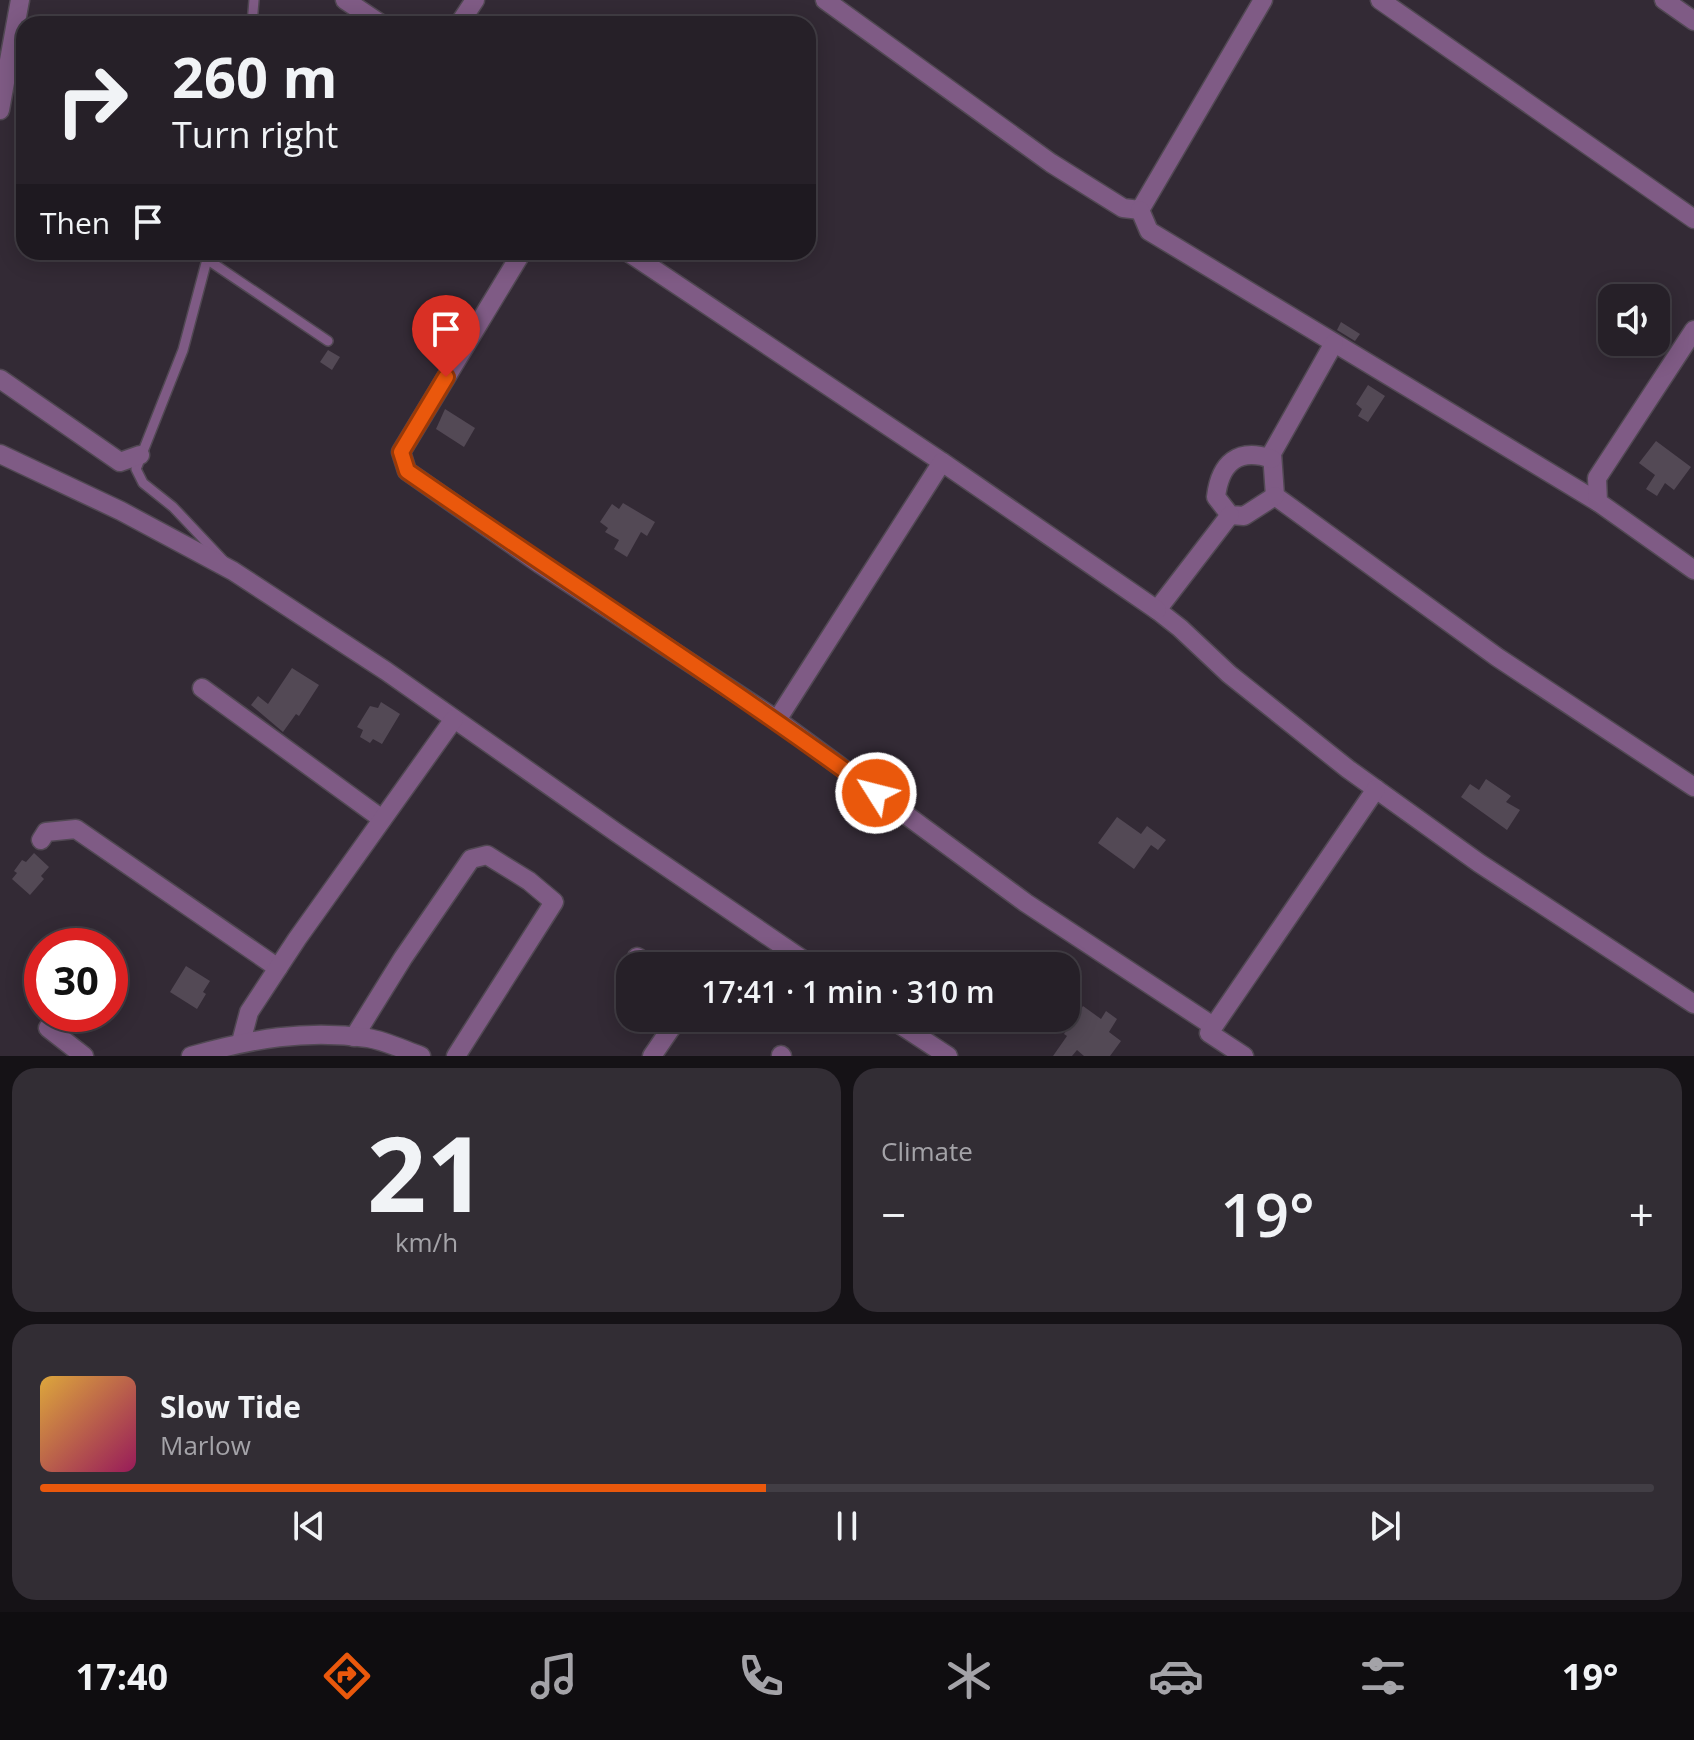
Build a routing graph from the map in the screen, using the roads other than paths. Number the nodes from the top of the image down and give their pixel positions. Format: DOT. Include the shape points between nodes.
graph roads {
  1 [pos="345,0"];
  2 [pos="825,0"];
  3 [pos="1263,0"];
  4 [pos="1380,0"];
  5 [pos="1664,0"];
  6 [pos="369,16"];
  7 [pos="1694,21"];
  8 [pos="16,22"];
  9 [pos="0,110"];
  10 [pos="1140,210"];
  11 [pos="1694,219"];
  12 [pos="208,260"];
  13 [pos="215,260"];
  14 [pos="517,260"];
  15 [pos="640,260"];
  16 [pos="1694,330"];
  17 [pos="328,341"];
  18 [pos="1334,343"];
  19 [pos="0,379"];
  20 [pos="0,454"];
  21 [pos="140,455"];
  22 [pos="1272,459"];
  23 [pos="942,462"];
  24 [pos="1275,496"];
  25 [pos="1598,502"];
  26 [pos="1230,515"];
  27 [pos="1694,570"];
  28 [pos="233,571"];
  29 [pos="1157,610"];
  30 [pos="202,688"];
  31 [pos="454,719"];
  32 [pos="777,720"];
  33 [pos="1694,787"];
  34 [pos="1376,789"];
  35 [pos="382,819"];
  36 [pos="41,840"];
  37 [pos="792,952"];
  38 [pos="278,968"];
  39 [pos="1694,1004"];
  40 [pos="1213,1026"];
  41 [pos="53,1032"];
  42 [pos="668,1032"];
  43 [pos="911,1032"];
  44 [pos="354,1037"];
  45 [pos="241,1042"];
  46 [pos="84,1056"];
  47 [pos="191,1056"];
  48 [pos="421,1056"];
  49 [pos="456,1056"];
  50 [pos="652,1056"];
  51 [pos="948,1056"];
  52 [pos="1244,1056"];
  1 -- 6 [label="street"];
  2 -- 10 [label="street" via="1051,163 1123,208"];
  3 -- 10 [label="street"];
  4 -- 11 [label="street"];
  5 -- 7 [label="street"];
  8 -- 9 [label="street"];
  10 -- 18 [label="street" via="1149,231"];
  12 -- 21 [label="lane" via="183,350"];
  13 -- 17 [label="lane"];
  14 -- 32 [label="street" via="401,452 407,471"];
  15 -- 23 [label="street"];
  16 -- 25 [label="street" via="1597,478"];
  18 -- 22 [label="street"];
  18 -- 25 [label="street"];
  19 -- 21 [label="street" via="120,462"];
  20 -- 28 [label="street"];
  21 -- 28 [label="lane" via="136,469 143,483"];
  22 -- 24 [label="street"];
  22 -- 26 [label="street" via="1242,455 1226,466 1216,497"];
  23 -- 29 [label="street"];
  23 -- 32 [label="street"];
  24 -- 26 [label="street" via="1244,516"];
  24 -- 33 [label="street" via="1497,657"];
  25 -- 27 [label="street"];
  26 -- 29 [label="street"];
  28 -- 31 [label="street"];
  29 -- 34 [label="street"];
  30 -- 35 [label="street"];
  31 -- 35 [label="street"];
  31 -- 37 [label="street"];
  32 -- 40 [label="street" via="1026,903"];
  34 -- 39 [label="street"];
  34 -- 40 [label="street"];
  35 -- 38 [label="street"];
  36 -- 38 [label="street" via="46,832 76,829"];
  38 -- 45 [label="street" via="249,1012"];
  40 -- 52 [label="street" via="1209,1033"];
  41 -- 46 [label="street"];
  42 -- 50 [label="street"];
  43 -- 51 [label="street"];
  44 -- 45 [label="street" via="302,1033"];
  44 -- 48 [label="street"];
  44 -- 49 [label="street" via="471,859 487,855 554,902"];
  45 -- 47 [label="street"];
}
